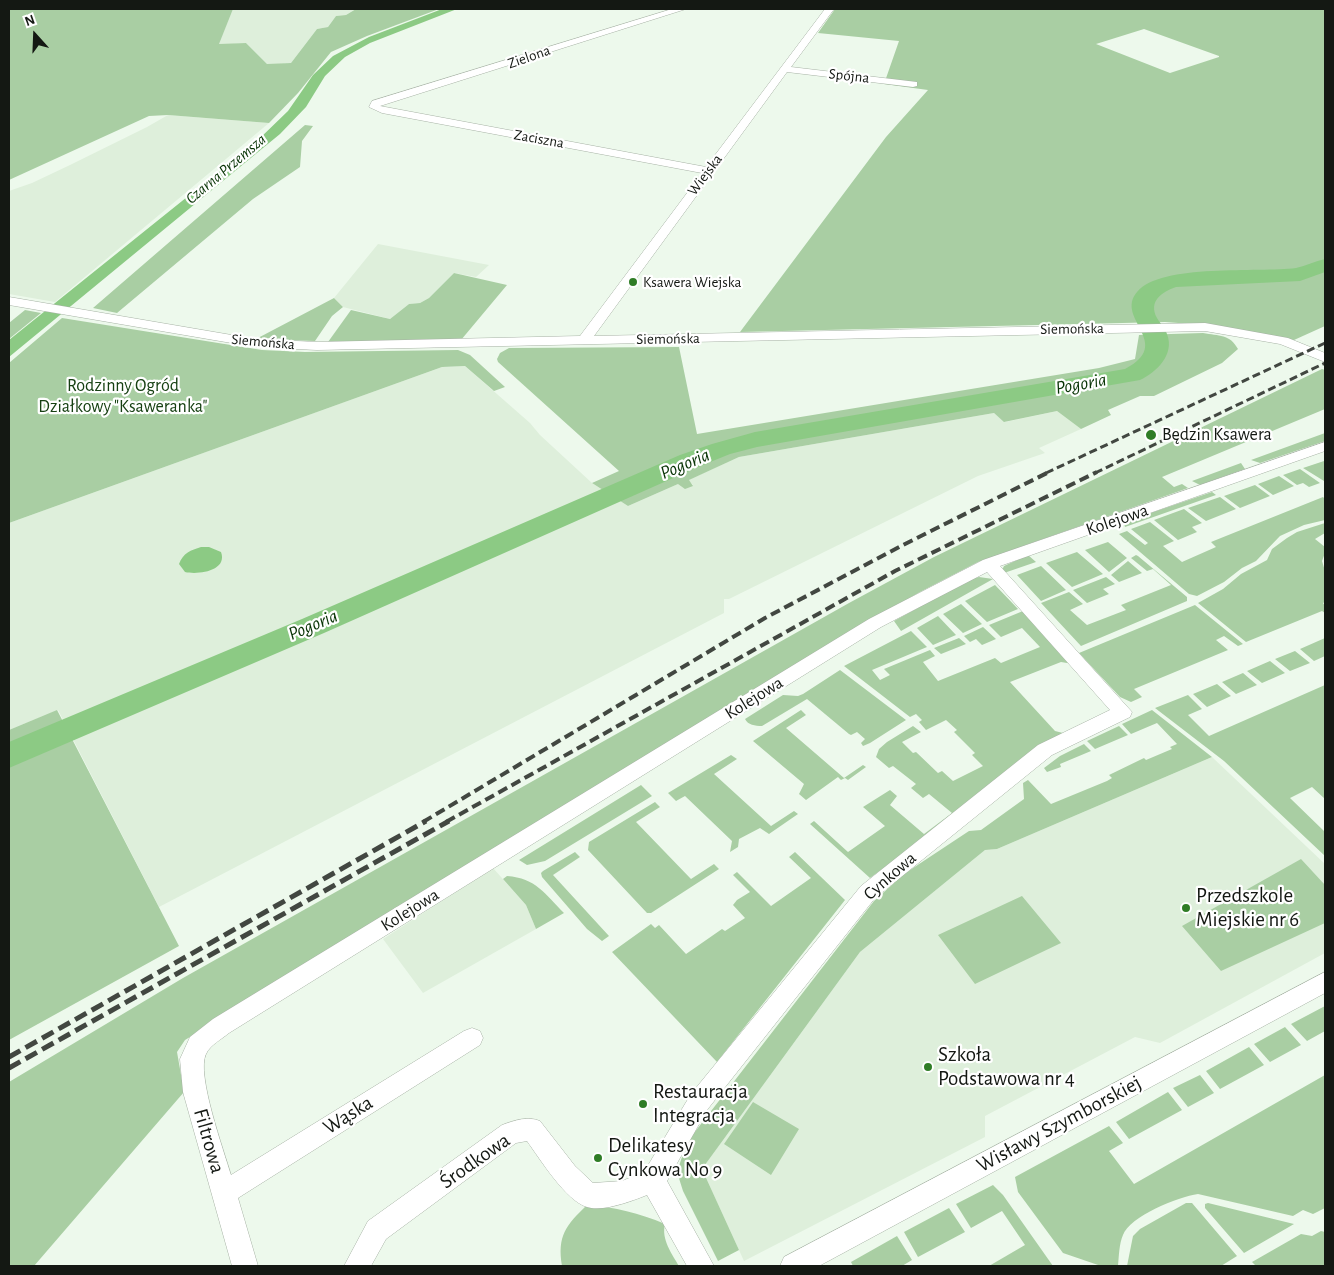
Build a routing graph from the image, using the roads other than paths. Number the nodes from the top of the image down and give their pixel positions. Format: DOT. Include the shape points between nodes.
graph roads {
  1 [pos="677,9"];
  2 [pos="828,9"];
  3 [pos="785,69"];
  4 [pos="913,84"];
  5 [pos="376,103"];
  6 [pos="708,171"];
  7 [pos="9,301"];
  8 [pos="583,341"];
  9 [pos="1325,358"];
  10 [pos="1325,446"];
  11 [pos="989,564"];
  12 [pos="1325,982"];
  13 [pos="221,1026"];
  14 [pos="472,1038"];
  15 [pos="653,1181"];
  16 [pos="224,1193"];
  17 [pos="245,1266"];
  18 [pos="357,1266"];
  19 [pos="700,1266"];
  20 [pos="793,1266"];
  1 -- 5 [label="street, Zielona" via="498,68"];
  2 -- 3 [label="street, Wiejska"];
  3 -- 4 [label="street, Spójna"];
  3 -- 6 [label="street, Wiejska"];
  5 -- 6 [label="street, Zaciszna" via="374,106 382,110"];
  6 -- 8 [label="street, Wiejska"];
  7 -- 8 [label="street, Siemońska" via="255,343 317,346"];
  8 -- 9 [label="street, Siemońska" via="1205,327 1296,344"];
  10 -- 11 [label="street, Kolejowa"];
  11 -- 13 [label="street, Kolejowa" via="867,628"];
  11 -- 15 [label="street, Cynkowa" via="1123,712 1045,750 868,892 699,1102"];
  12 -- 20 [label="street, Wisławy Szymborskiej"];
  13 -- 16 [label="street, Filtrowa" via="198,1044 192,1059 195,1092"];
  14 -- 16 [label="street, Wąska"];
  15 -- 18 [label="street, Środkowa" via="622,1194 589,1196 566,1176 532,1129 511,1133 377,1230"];
  15 -- 19 [label="street"];
  16 -- 17 [label="street, Filtrowa"];
}
